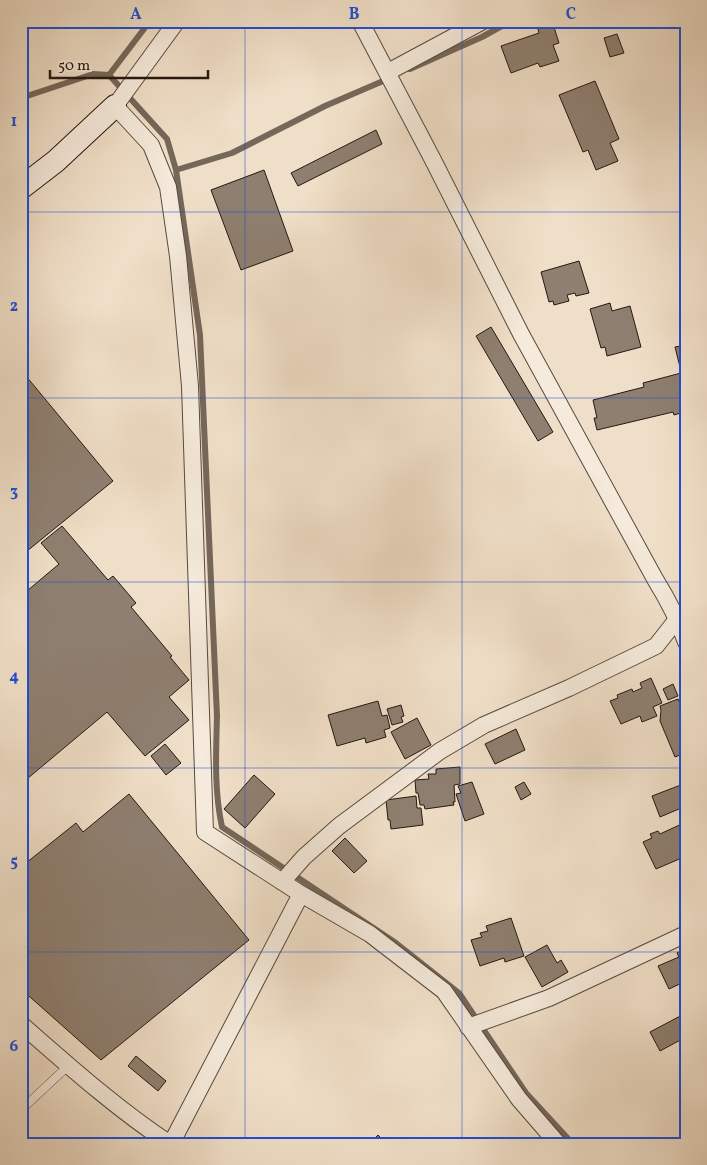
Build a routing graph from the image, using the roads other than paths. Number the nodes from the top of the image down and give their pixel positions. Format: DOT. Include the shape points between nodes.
graph roads {
  1 [pos="177,21"];
  2 [pos="360,21"];
  3 [pos="483,21"];
  4 [pos="388,72"];
  5 [pos="115,106"];
  6 [pos="21,188"];
  7 [pos="678,618"];
  8 [pos="686,642"];
  9 [pos="282,882"];
  10 [pos="301,894"];
  11 [pos="686,934"];
  12 [pos="21,1024"];
  13 [pos="468,1027"];
  14 [pos="68,1066"];
  15 [pos="21,1110"];
  16 [pos="171,1144"];
  17 [pos="558,1144"];
  1 -- 5 [label="street"];
  2 -- 4 [label="street"];
  3 -- 4 [label="street"];
  4 -- 7 [label="street" via="521,334"];
  5 -- 6 [label="street" via="56,161"];
  5 -- 9 [label="street" via="152,145 168,187 178,256 190,386 205,832"];
  7 -- 8 [label="street"];
  7 -- 9 [label="street" via="656,646 484,726 440,751 338,826"];
  9 -- 10 [label="street"];
  10 -- 13 [label="street" via="370,934 444,991"];
  10 -- 16 [label="street"];
  11 -- 13 [label="street" via="549,998"];
  12 -- 14 [label="street"];
  13 -- 17 [label="street" via="520,1099"];
  14 -- 15 [label="lane"];
  14 -- 16 [label="street" via="135,1120"];
}
